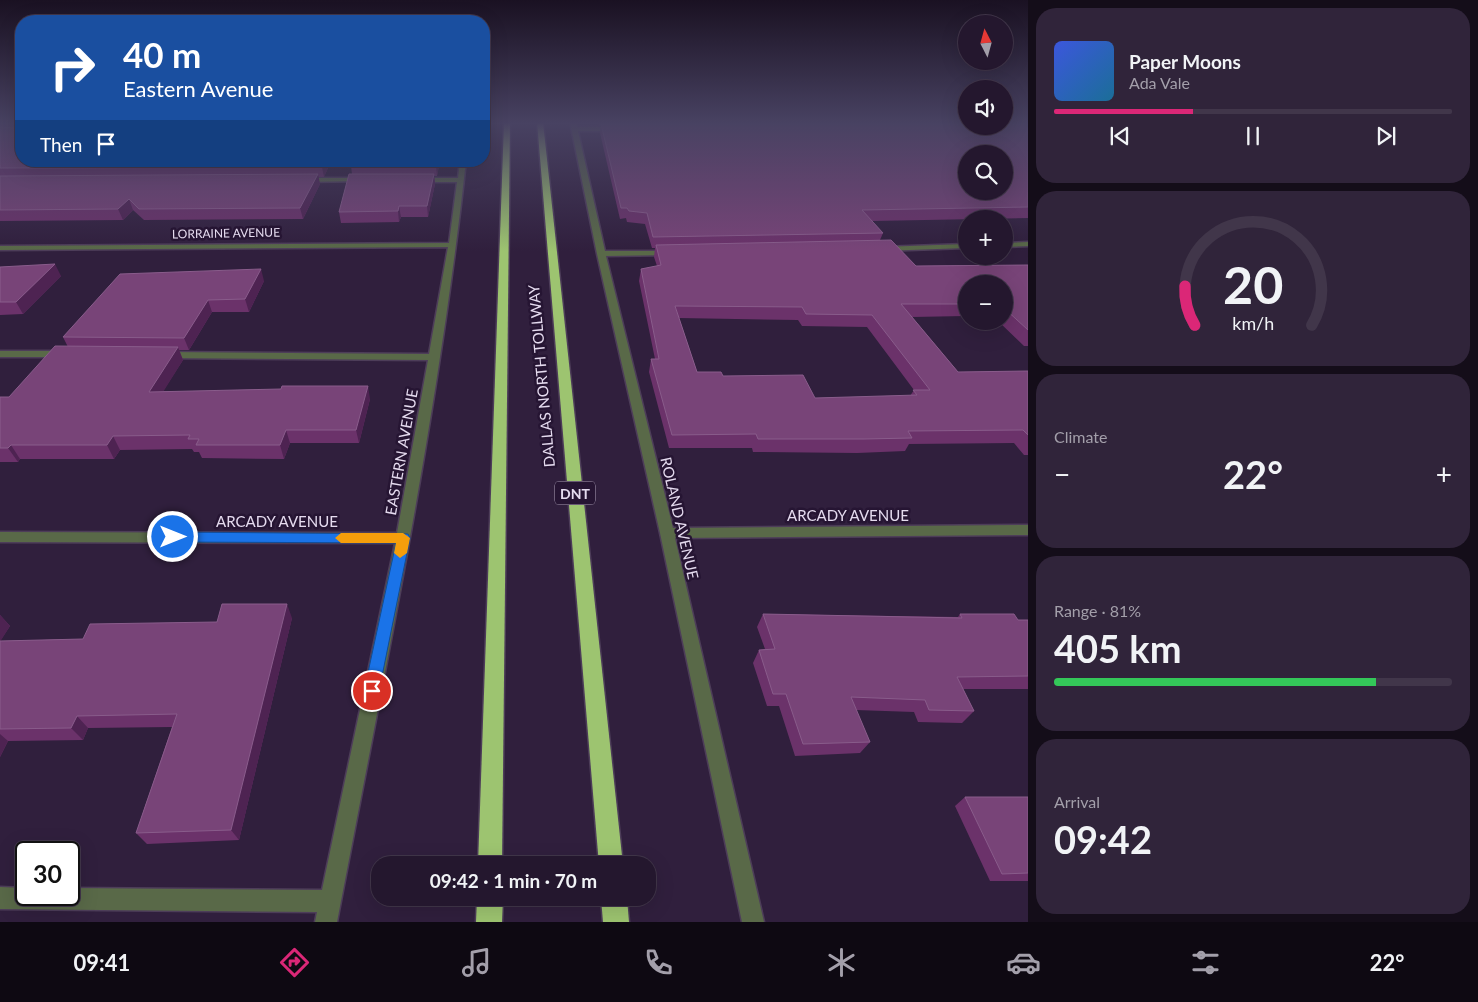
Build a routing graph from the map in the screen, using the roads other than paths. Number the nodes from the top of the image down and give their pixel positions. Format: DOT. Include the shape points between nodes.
graph roads {
  1 [pos="506,165"];
  2 [pos="544,165"];
  3 [pos="581,165"];
  4 [pos="462,167"];
  5 [pos="294,180"];
  6 [pos="372,180"];
  7 [pos="411,180"];
  8 [pos="460,180"];
  9 [pos="1028,244"];
  10 [pos="453,245"];
  11 [pos="1013,245"];
  12 [pos="958,246"];
  13 [pos="0,248"];
  14 [pos="871,249"];
  15 [pos="678,253"];
  16 [pos="600,254"];
  17 [pos="0,354"];
  18 [pos="79,354"];
  19 [pos="148,355"];
  20 [pos="434,357"];
  21 [pos="1028,530"];
  22 [pos="667,533"];
  23 [pos="0,537"];
  24 [pos="403,538"];
  25 [pos="490,856"];
  26 [pos="610,856"];
  27 [pos="0,898"];
  28 [pos="330,901"];
  29 [pos="490,906"];
  30 [pos="615,906"];
  31 [pos="326,922"];
  32 [pos="489,922"];
  33 [pos="616,922"];
  34 [pos="753,922"];
  1 -- 25 [label="highway, DALLAS NORTH TOLLWAY"];
  2 -- 26 [label="highway, DALLAS NORTH TOLLWAY / DNT"];
  3 -- 16 [label="street, ROLAND AVENUE"];
  4 -- 8 [label="street, EASTERN AVENUE"];
  5 -- 6 [label="street"];
  7 -- 8 [label="street"];
  8 -- 10 [label="street, EASTERN AVENUE"];
  9 -- 11 [label="street"];
  10 -- 13 [label="street, LORRAINE AVENUE"];
  10 -- 20 [label="street, EASTERN AVENUE"];
  12 -- 14 [label="street"];
  15 -- 16 [label="street"];
  16 -- 22 [label="street, ROLAND AVENUE"];
  17 -- 18 [label="street"];
  19 -- 20 [label="street"];
  20 -- 24 [label="street, EASTERN AVENUE"];
  21 -- 22 [label="street, ARCADY AVENUE"];
  22 -- 34 [label="street, ROLAND AVENUE"];
  23 -- 24 [label="street, ARCADY AVENUE"];
  24 -- 28 [label="street, EASTERN AVENUE"];
  27 -- 28 [label="street"];
  28 -- 31 [label="street, EASTERN AVENUE"];
  29 -- 32 [label="highway"];
  30 -- 33 [label="highway"];
}
